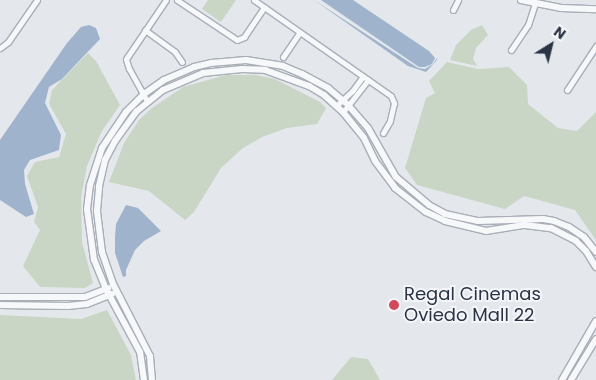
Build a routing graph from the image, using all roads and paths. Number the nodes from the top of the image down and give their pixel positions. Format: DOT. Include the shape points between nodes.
graph roads {
  1 [pos="37,0"];
  2 [pos="166,0"];
  3 [pos="177,0"];
  4 [pos="254,0"];
  5 [pos="458,0"];
  6 [pos="521,0"];
  7 [pos="535,3"];
  8 [pos="264,7"];
  9 [pos="596,9"];
  10 [pos="453,10"];
  11 [pos="145,30"];
  12 [pos="300,32"];
  13 [pos="596,46"];
  14 [pos="0,48"];
  15 [pos="511,50"];
  16 [pos="283,57"];
  17 [pos="182,62"];
  18 [pos="363,76"];
  19 [pos="368,80"];
  20 [pos="567,90"];
  21 [pos="355,92"];
  22 [pos="144,94"];
  23 [pos="342,100"];
  24 [pos="147,101"];
  25 [pos="348,105"];
  26 [pos="336,106"];
  27 [pos="343,112"];
  28 [pos="383,132"];
  29 [pos="596,252"];
  30 [pos="596,267"];
  31 [pos="113,284"];
  32 [pos="106,289"];
  33 [pos="117,292"];
  34 [pos="110,295"];
  35 [pos="0,297"];
  36 [pos="0,305"];
  37 [pos="596,321"];
  38 [pos="596,339"];
  39 [pos="144,380"];
  40 [pos="152,380"];
  41 [pos="562,380"];
  42 [pos="571,380"];
  1 -- 14 [label="street" via="8,42"];
  2 -- 11 [label="street"];
  3 -- 8 [label="street" via="237,40 244,37"];
  4 -- 8 [label="street"];
  5 -- 10 [label="street"];
  6 -- 7 [label="street"];
  7 -- 9 [label="street"];
  7 -- 15 [label="street" via="528,25"];
  8 -- 12 [label="street"];
  11 -- 17 [label="street" via="175,52"];
  11 -- 22 [label="street" via="126,59"];
  12 -- 16 [label="street"];
  12 -- 18 [label="street"];
  13 -- 20 [label="street"];
  18 -- 19 [label="street"];
  18 -- 21 [label="street"];
  19 -- 21 [label="street"];
  19 -- 28 [label="street" via="393,99 390,121"];
  21 -- 23 [label="street"];
  21 -- 25 [label="street"];
  22 -- 23 [label="street" via="164,80 194,67 246,60 283,66 328,88"];
  22 -- 24 [label="street"];
  22 -- 32 [label="street" via="113,129 98,157 90,185 89,233 94,260"];
  23 -- 25 [label="street"];
  23 -- 26 [label="street"];
  24 -- 26 [label="street" via="163,90 203,73 242,69 265,70 286,76 308,86"];
  24 -- 31 [label="street" via="115,141 99,186 98,230"];
  25 -- 27 [label="street"];
  25 -- 29 [label="street" via="368,128 396,177 429,205 445,214 478,221 554,221 584,237"];
  26 -- 27 [label="street"];
  27 -- 30 [label="street" via="364,138 395,188 426,212 445,222 486,231 525,226 550,228 576,241"];
  31 -- 32 [label="street"];
  31 -- 33 [label="street"];
  32 -- 34 [label="street"];
  32 -- 35 [label="street" via="85,297"];
  33 -- 34 [label="street"];
  33 -- 40 [label="street" via="150,356"];
  34 -- 36 [label="street" via="87,304 68,306"];
  34 -- 39 [label="street" via="140,352"];
  37 -- 41 [label="street"];
  38 -- 42 [label="street"];
}
